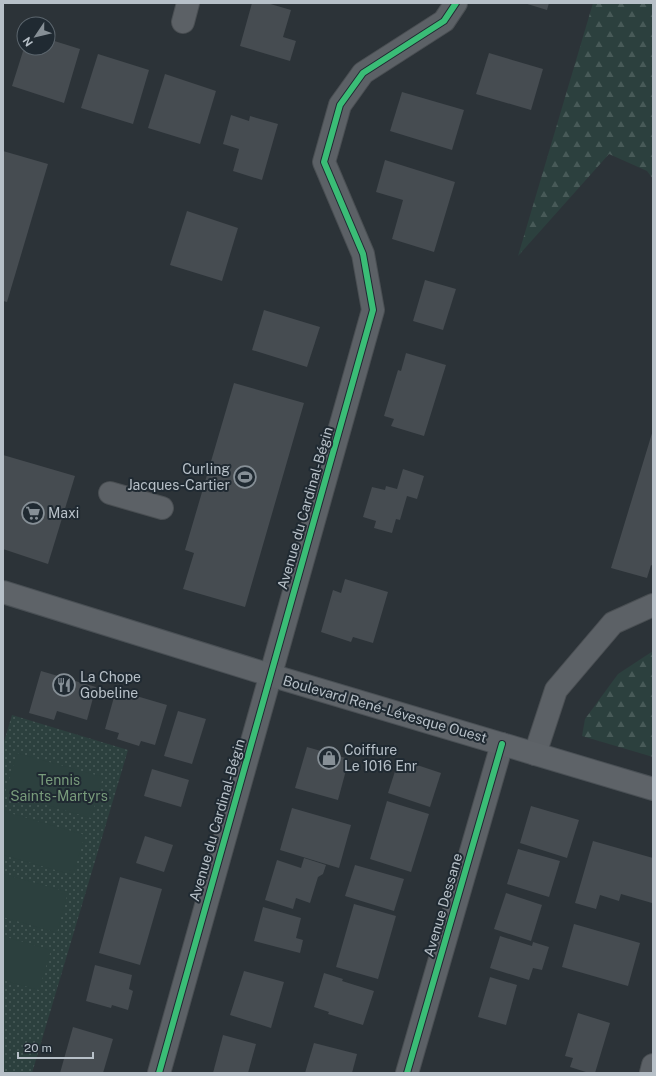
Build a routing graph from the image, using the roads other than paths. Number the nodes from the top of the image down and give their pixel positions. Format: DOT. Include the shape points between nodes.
graph roads {
  1 [pos="456,3"];
  2 [pos="110,493"];
  3 [pos="162,508"];
  4 [pos="3,592"];
  5 [pos="653,605"];
  6 [pos="270,675"];
  7 [pos="502,744"];
  8 [pos="535,754"];
  9 [pos="653,789"];
  10 [pos="653,1066"];
  11 [pos="159,1073"];
  12 [pos="407,1073"];
  13 [pos="651,1073"];
  1 -- 6 [label="street, Avenue du Cardinal-Bégin" via="444,21 363,73 340,105 324,162 363,254 373,310"];
  2 -- 3 [label="street"];
  4 -- 6 [label="main road, Boulevard René-Lévesque Ouest"];
  5 -- 8 [label="street" via="613,623 556,690"];
  6 -- 7 [label="main road, Boulevard René-Lévesque Ouest"];
  6 -- 11 [label="street, Avenue du Cardinal-Bégin"];
  7 -- 8 [label="main road, Boulevard René-Lévesque Ouest"];
  7 -- 12 [label="street, Avenue Dessane"];
  8 -- 9 [label="main road, Boulevard René-Lévesque Ouest"];
  10 -- 13 [label="street"];
}
